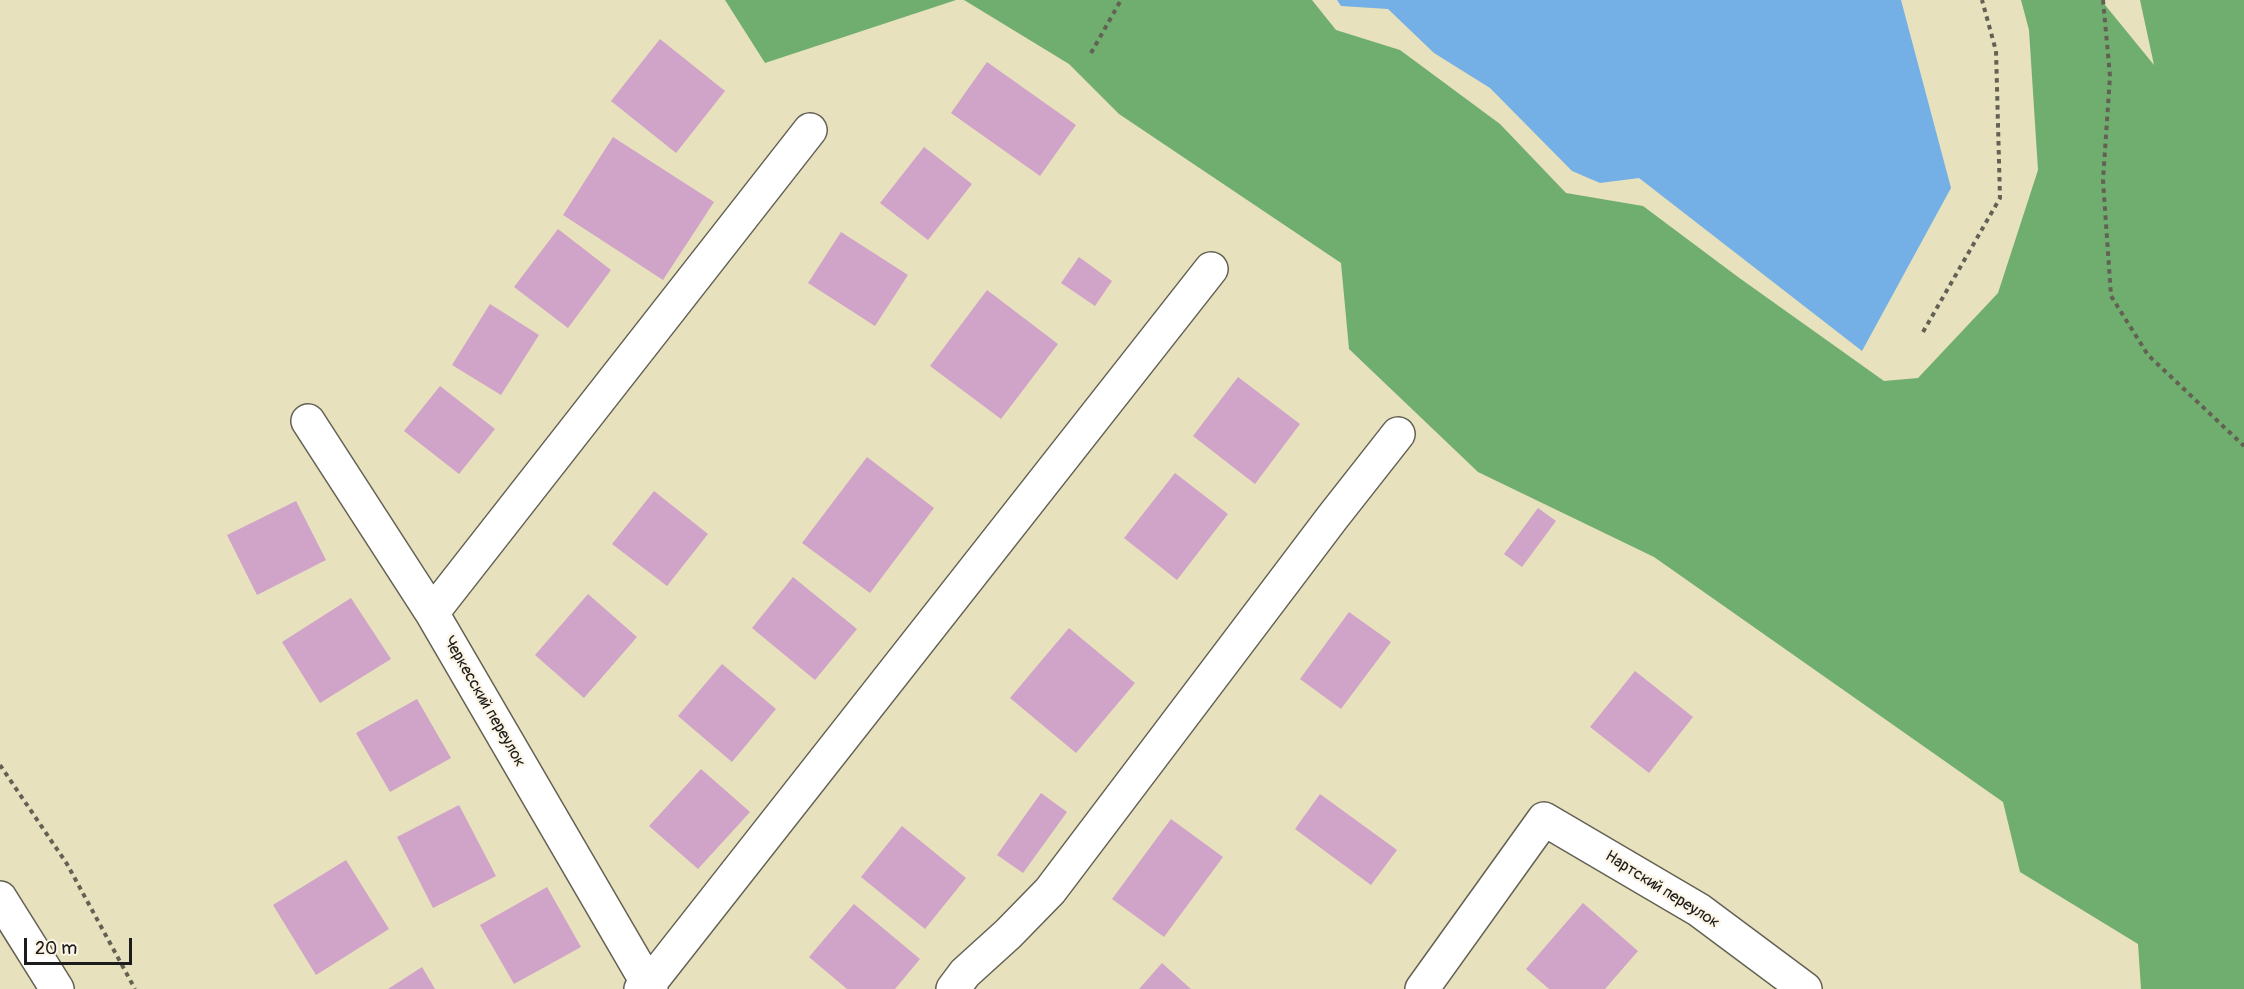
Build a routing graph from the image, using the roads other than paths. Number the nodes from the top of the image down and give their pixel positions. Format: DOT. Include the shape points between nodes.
graph roads {
  1 [pos="810,130"];
  2 [pos="1211,269"];
  3 [pos="308,421"];
  4 [pos="1398,434"];
  5 [pos="432,613"];
  6 [pos="0,898"];
  7 [pos="647,987"];
  8 [pos="57,989"];
  9 [pos="953,989"];
  10 [pos="1422,989"];
  11 [pos="1804,989"];
  1 -- 5 [label="street"];
  2 -- 7 [label="street"];
  3 -- 5 [label="street, Черкесский переулок"];
  4 -- 9 [label="street" via="1050,891"];
  5 -- 7 [label="street, Черкесский переулок"];
  6 -- 8 [label="street"];
  10 -- 11 [label="street, Нартский переулок" via="1544,819 1699,910"];
}
